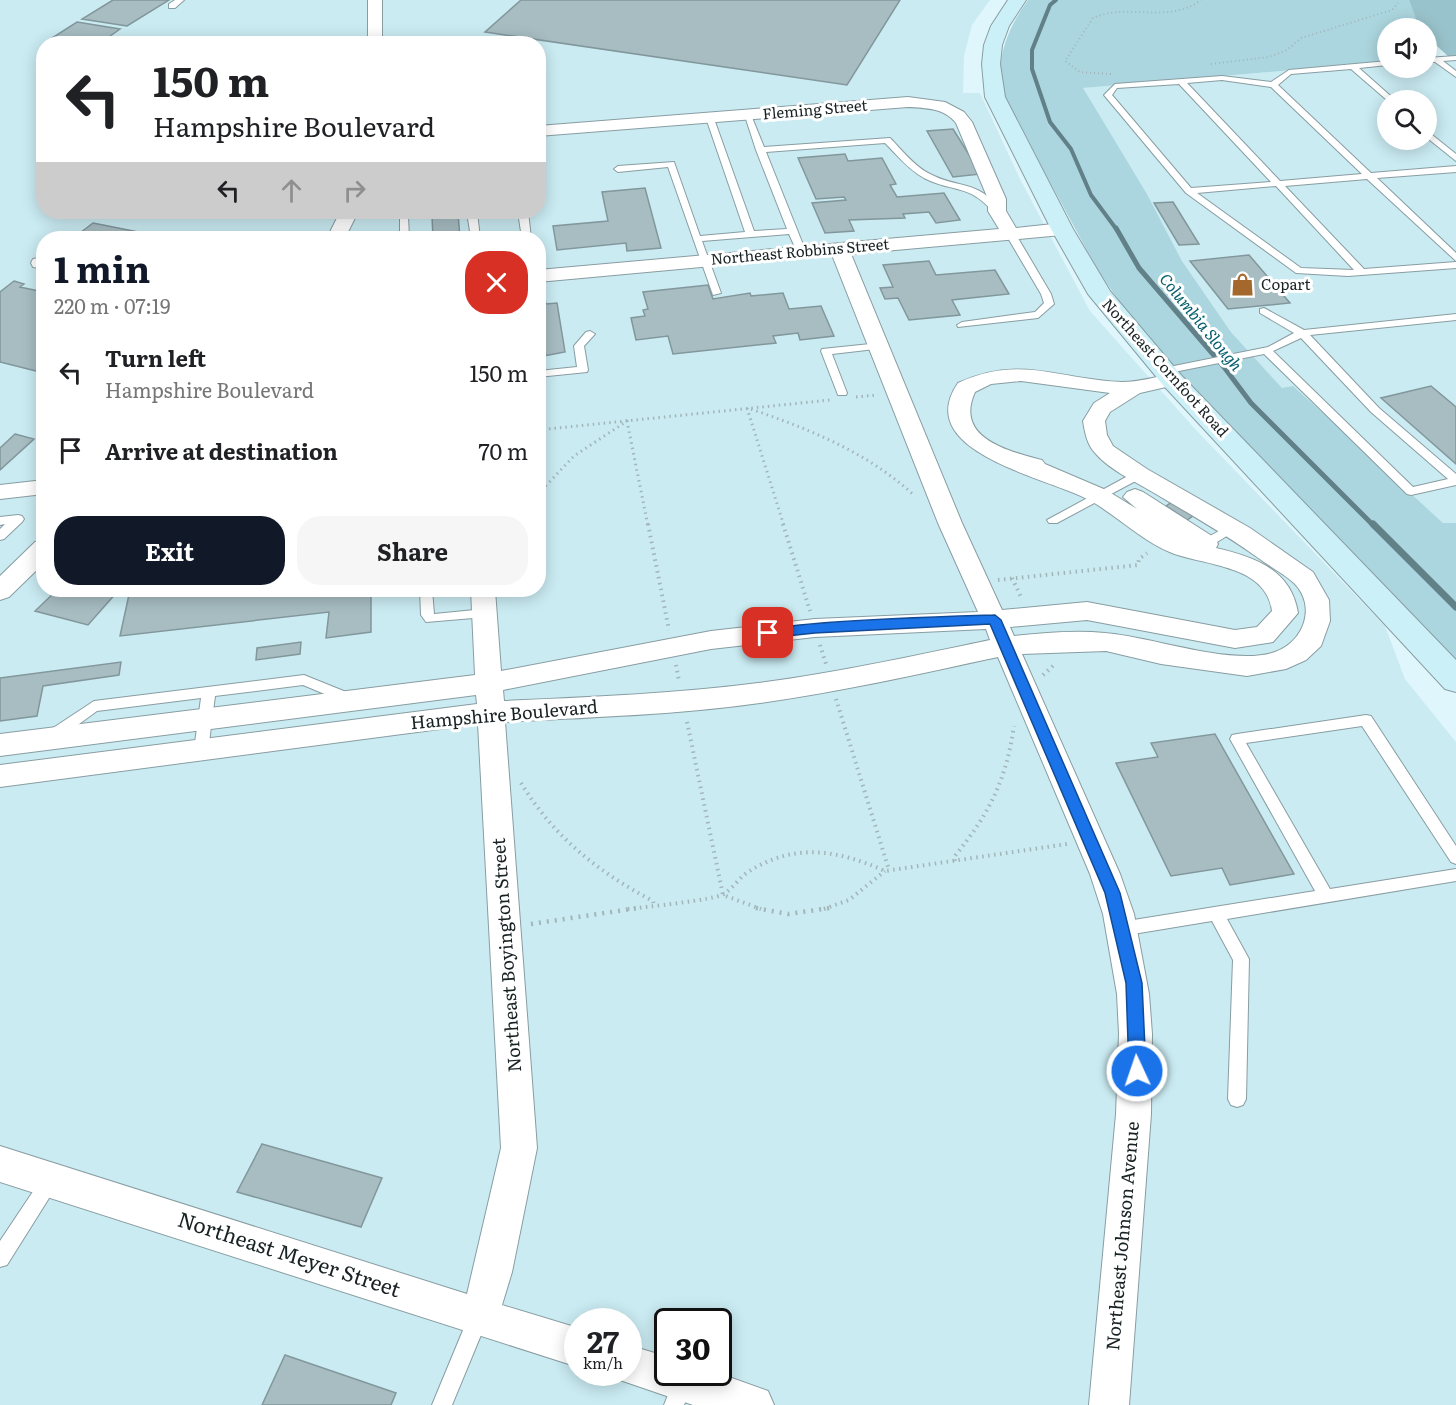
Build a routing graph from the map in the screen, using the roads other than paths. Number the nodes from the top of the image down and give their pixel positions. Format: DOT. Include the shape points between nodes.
graph roads {
  1 [pos="180,0"];
  2 [pos="375,0"];
  3 [pos="1017,0"];
  4 [pos="172,6"];
  5 [pos="375,36"];
  6 [pos="1456,58"];
  7 [pos="1437,60"];
  8 [pos="1377,64"];
  9 [pos="1437,64"];
  10 [pos="1352,66"];
  11 [pos="1456,75"];
  12 [pos="1181,81"];
  13 [pos="1273,85"];
  14 [pos="1380,90"];
  15 [pos="747,116"];
  16 [pos="710,118"];
  17 [pos="546,130"];
  18 [pos="1437,142"];
  19 [pos="760,150"];
  20 [pos="1456,158"];
  21 [pos="618,169"];
  22 [pos="1456,169"];
  23 [pos="1369,176"];
  24 [pos="1278,183"];
  25 [pos="1189,191"];
  26 [pos="997,211"];
  27 [pos="1062,229"];
  28 [pos="792,231"];
  29 [pos="1010,233"];
  30 [pos="750,234"];
  31 [pos="696,239"];
  32 [pos="839,248"];
  33 [pos="801,252"];
  34 [pos="1456,258"];
  35 [pos="703,261"];
  36 [pos="1456,265"];
  37 [pos="1362,272"];
  38 [pos="546,275"];
  39 [pos="716,293"];
  40 [pos="1264,311"];
  41 [pos="1456,317"];
  42 [pos="962,325"];
  43 [pos="1302,333"];
  44 [pos="590,334"];
  45 [pos="880,346"];
  46 [pos="1260,352"];
  47 [pos="1175,372"];
  48 [pos="546,373"];
  49 [pos="1133,388"];
  50 [pos="843,397"];
  51 [pos="1456,480"];
  52 [pos="1118,485"];
  53 [pos="36,489"];
  54 [pos="0,492"];
  55 [pos="1053,520"];
  56 [pos="0,521"];
  57 [pos="1231,528"];
  58 [pos="0,536"];
  59 [pos="1199,548"];
  60 [pos="36,556"];
  61 [pos="0,591"];
  62 [pos="426,597"];
  63 [pos="484,602"];
  64 [pos="995,620"];
  65 [pos="1006,646"];
  66 [pos="1456,680"];
  67 [pos="209,692"];
  68 [pos="491,698"];
  69 [pos="353,700"];
  70 [pos="206,719"];
  71 [pos="48,739"];
  72 [pos="0,745"];
  73 [pos="201,750"];
  74 [pos="0,776"];
  75 [pos="1456,858"];
  76 [pos="1456,875"];
  77 [pos="1326,896"];
  78 [pos="1216,913"];
  79 [pos="1121,929"];
  80 [pos="1237,1099"];
  81 [pos="0,1164"];
  82 [pos="51,1179"];
  83 [pos="0,1258"];
  84 [pos="479,1316"];
  85 [pos="564,1343"];
  86 [pos="642,1372"];
  87 [pos="678,1393"];
  88 [pos="442,1405"];
  89 [pos="754,1405"];
  90 [pos="1109,1405"];
  1 -- 4 [label="lane"];
  2 -- 5 [label="street"];
  3 -- 27 [label="street, Northeast Cornfoot Road" via="993,45 993,90 1000,111"];
  6 -- 7 [label="lane"];
  8 -- 10 [label="lane"];
  9 -- 11 [label="lane"];
  10 -- 13 [label="lane" via="1289,72"];
  10 -- 14 [label="lane"];
  12 -- 13 [label="lane" via="1222,78"];
  12 -- 24 [label="lane"];
  12 -- 25 [label="lane" via="1115,86 1108,95"];
  13 -- 23 [label="lane"];
  15 -- 16 [label="street, Fleming Street"];
  15 -- 19 [label="lane"];
  15 -- 26 [label="street, Fleming Street" via="908,102 949,109 959,114 981,155 998,199"];
  16 -- 17 [label="street, Fleming Street"];
  16 -- 30 [label="lane"];
  18 -- 20 [label="lane"];
  19 -- 26 [label="lane" via="887,140 924,174 980,192"];
  19 -- 28 [label="lane"];
  21 -- 31 [label="lane" via="671,164"];
  22 -- 23 [label="lane"];
  23 -- 24 [label="lane"];
  23 -- 34 [label="lane"];
  24 -- 25 [label="lane"];
  24 -- 37 [label="lane"];
  25 -- 37 [label="lane" via="1299,271"];
  26 -- 29 [label="street, Fleming Street"];
  27 -- 29 [label="street, Northeast Robbins Street"];
  27 -- 47 [label="street, Northeast Cornfoot Road" via="1104,301"];
  28 -- 30 [label="lane"];
  28 -- 33 [label="lane"];
  29 -- 32 [label="street, Northeast Robbins Street"];
  29 -- 42 [label="lane" via="1049,304 1038,315"];
  30 -- 31 [label="lane"];
  31 -- 35 [label="lane"];
  32 -- 33 [label="street, Northeast Robbins Street"];
  32 -- 45 [label="street, Northeast Johnson Avenue"];
  33 -- 35 [label="street, Northeast Robbins Street"];
  35 -- 38 [label="street, Northeast Robbins Street"];
  35 -- 39 [label="lane"];
  36 -- 37 [label="lane"];
  40 -- 43 [label="lane"];
  41 -- 43 [label="lane"];
  43 -- 46 [label="lane"];
  43 -- 51 [label="lane" via="1375,410"];
  44 -- 48 [label="lane" via="579,346 583,370"];
  45 -- 50 [label="lane" via="826,351"];
  45 -- 64 [label="street, Northeast Johnson Avenue" via="890,394"];
  46 -- 47 [label="lane"];
  46 -- 51 [label="lane" via="1411,491"];
  47 -- 49 [label="street"];
  47 -- 66 [label="street, Northeast Cornfoot Road"];
  49 -- 52 [label="street" via="1102,408 1094,421 1096,435"];
  49 -- 52 [label="street" via="1094,387 1015,374 992,376 966,388 959,406 967,433 986,449 1017,461"];
  52 -- 55 [label="lane"];
  52 -- 57 [label="street, Hampshire Boulevard"];
  52 -- 59 [label="street"];
  52 -- 59 [label="street" via="1165,540"];
  53 -- 54 [label="street"];
  56 -- 58 [label="lane" via="18,519"];
  57 -- 59 [label="lane"];
  57 -- 65 [label="street, Hampshire Boulevard" via="1305,578 1316,600 1317,621 1312,639 1297,653 1277,662 1247,666 1106,642 1066,640"];
  59 -- 64 [label="street, Hampshire Boulevard" via="1244,563 1275,585 1285,613 1264,635 1211,637 1086,611"];
  60 -- 61 [label="street"];
  62 -- 63 [label="lane" via="427,615 431,619"];
  63 -- 68 [label="street, Northeast Boyington Street"];
  64 -- 65 [label="street, Northeast Johnson Avenue"];
  64 -- 68 [label="street, Hampshire Boulevard" via="815,628 672,647"];
  65 -- 68 [label="street, Hampshire Boulevard" via="832,682 683,702"];
  65 -- 79 [label="street, Northeast Johnson Avenue" via="1109,884"];
  67 -- 69 [label="lane" via="304,680"];
  67 -- 70 [label="lane"];
  67 -- 71 [label="lane" via="94,706"];
  68 -- 69 [label="street, Hampshire Boulevard"];
  68 -- 73 [label="street, Hampshire Boulevard"];
  68 -- 84 [label="street, Northeast Boyington Street" via="519,1148 493,1272"];
  69 -- 70 [label="street, Hampshire Boulevard"];
  70 -- 71 [label="street, Hampshire Boulevard"];
  70 -- 73 [label="lane"];
  71 -- 72 [label="street, Hampshire Boulevard"];
  73 -- 74 [label="street, Hampshire Boulevard"];
  75 -- 77 [label="lane" via="1366,720 1238,739"];
  76 -- 77 [label="lane"];
  77 -- 78 [label="lane"];
  78 -- 79 [label="lane"];
  78 -- 80 [label="lane" via="1241,959"];
  79 -- 90 [label="street, Northeast Johnson Avenue" via="1134,983 1137,1071"];
  81 -- 82 [label="street, Northeast Meyer Street"];
  82 -- 83 [label="lane"];
  82 -- 84 [label="street, Northeast Meyer Street"];
  84 -- 85 [label="street, Northeast Meyer Street"];
  84 -- 88 [label="lane"];
  86 -- 87 [label="street"];
  87 -- 89 [label="street"];
}
